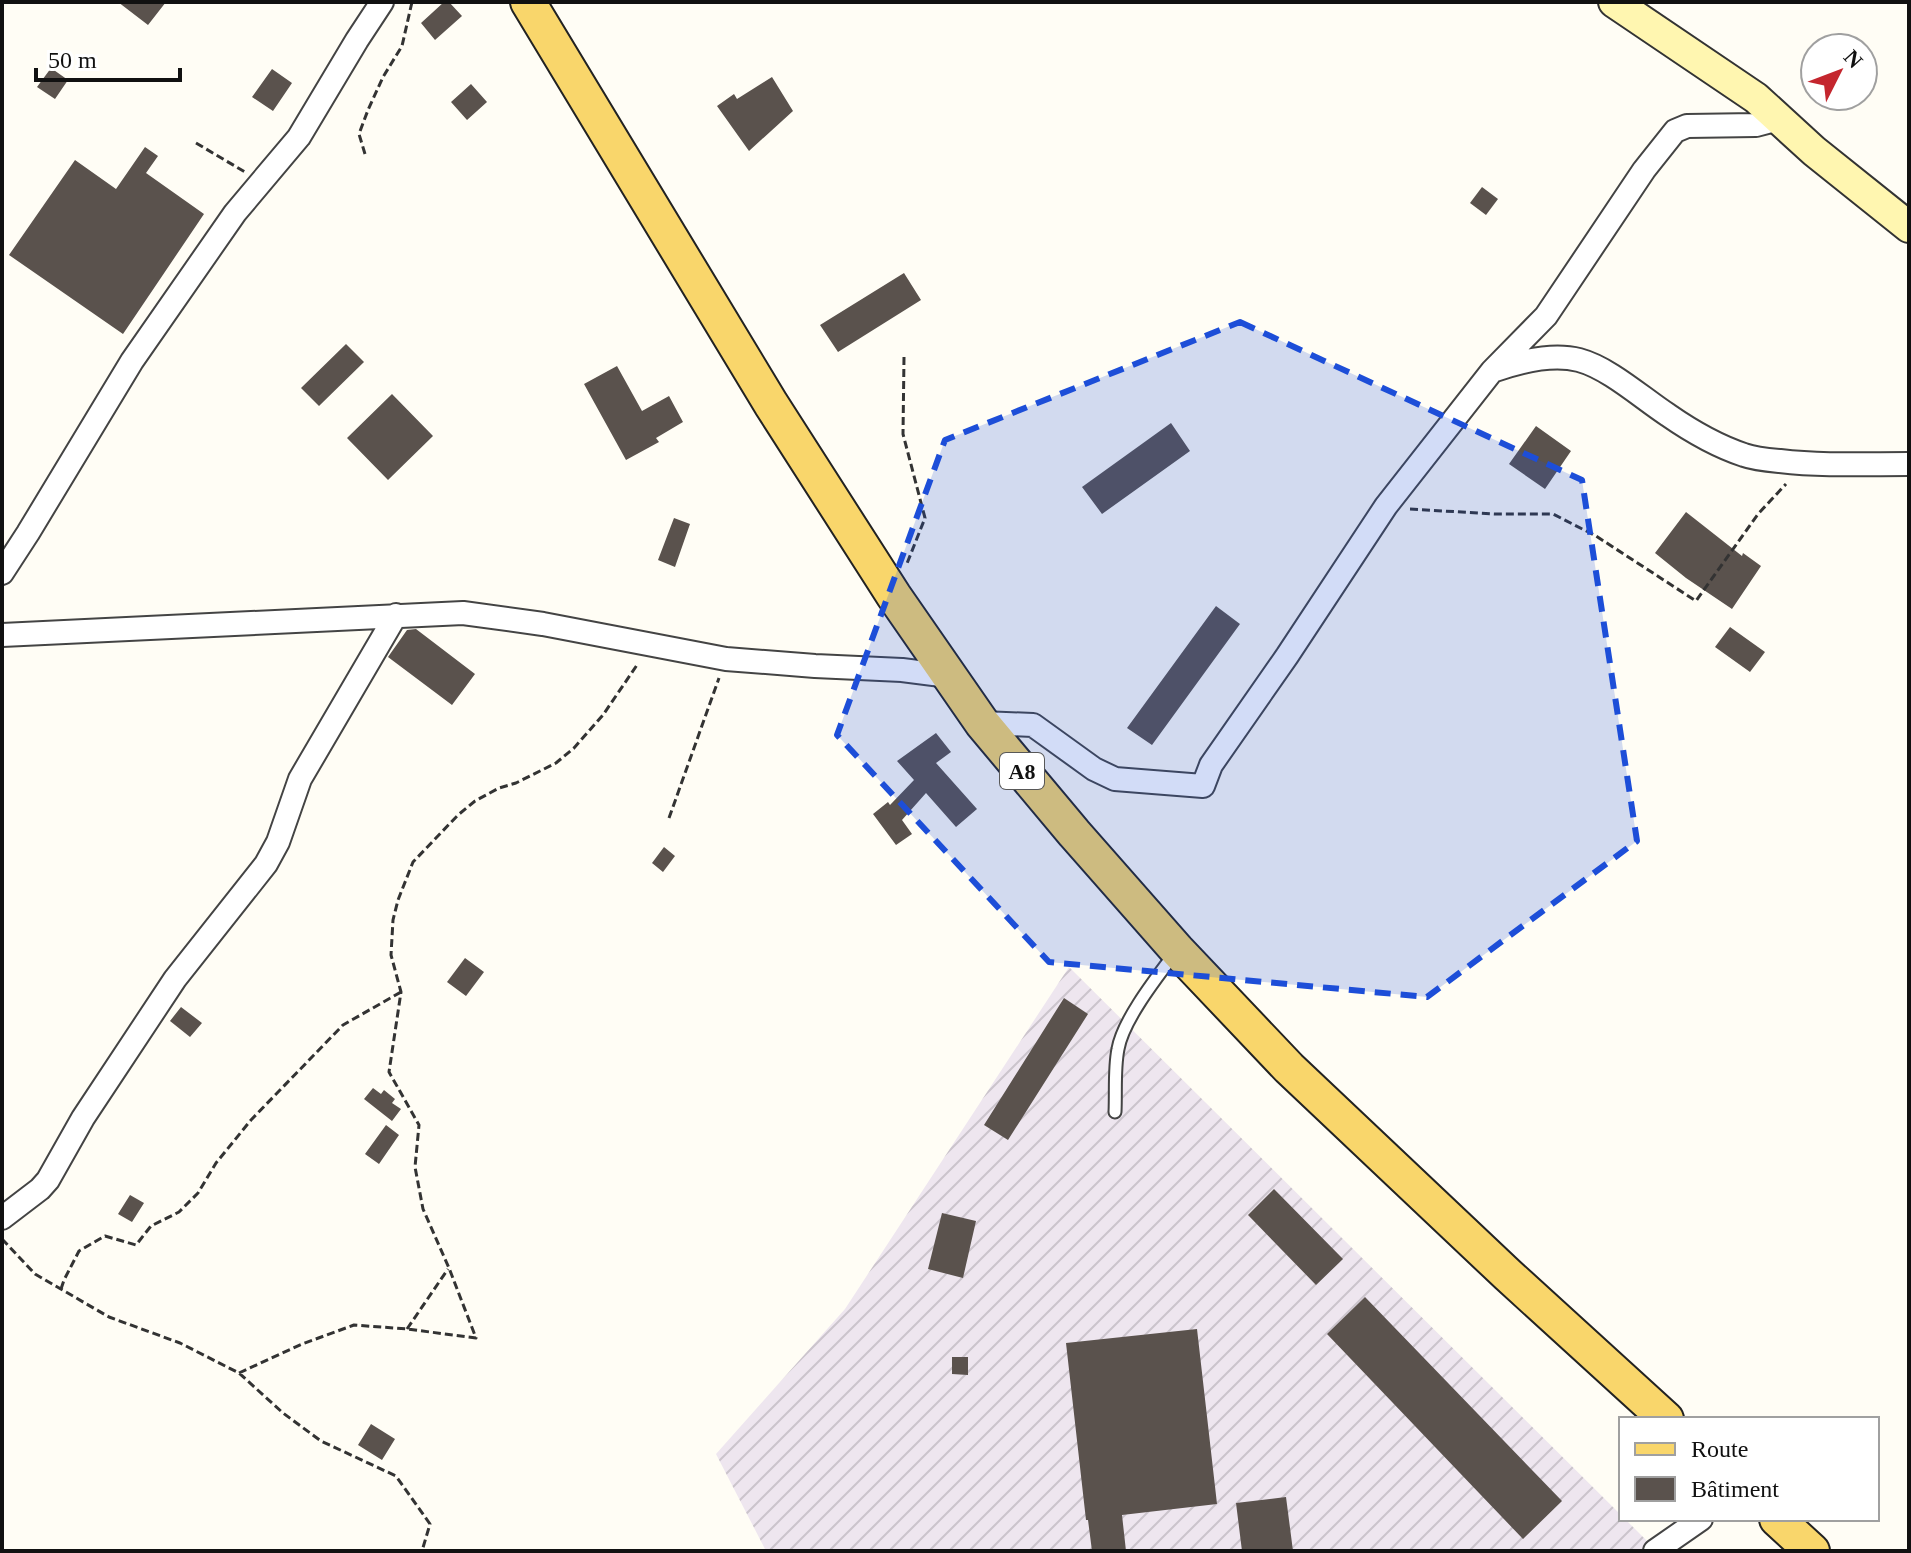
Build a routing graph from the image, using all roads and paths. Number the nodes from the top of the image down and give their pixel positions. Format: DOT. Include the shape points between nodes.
graph roads {
  1 [pos="382,2"];
  2 [pos="412,2"];
  3 [pos="528,2"];
  4 [pos="1614,2"];
  5 [pos="1779,119"];
  6 [pos="196,143"];
  7 [pos="365,154"];
  8 [pos="262,183"];
  9 [pos="1909,227"];
  10 [pos="904,357"];
  11 [pos="1492,371"];
  12 [pos="1798,463"];
  13 [pos="1909,464"];
  14 [pos="1386,506"];
  15 [pos="2,573"];
  16 [pos="894,596"];
  17 [pos="396,615"];
  18 [pos="2,635"];
  19 [pos="650,645"];
  20 [pos="726,659"];
  21 [pos="949,676"];
  22 [pos="982,723"];
  23 [pos="669,818"];
  24 [pos="1177,950"];
  25 [pos="401,992"];
  26 [pos="1115,1112"];
  27 [pos="2,1218"];
  28 [pos="2,1239"];
  29 [pos="449,1268"];
  30 [pos="61,1290"];
  31 [pos="407,1329"];
  32 [pos="239,1373"];
  33 [pos="1664,1417"];
  34 [pos="1698,1521"];
  35 [pos="1779,1521"];
  36 [pos="422,1551"];
  37 [pos="1655,1551"];
  38 [pos="1812,1551"];
  1 -- 8 [label="street" via="299,137"];
  2 -- 7 [label="path" via="402,46 359,134"];
  3 -- 16 [label="main road, A8"];
  4 -- 5 [label="street"];
  5 -- 9 [label="street"];
  5 -- 11 [label="street" via="1675,131 1546,316"];
  6 -- 8 [label="path"];
  8 -- 15 [label="street" via="138,351"];
  10 -- 16 [label="path" via="903,434 925,518"];
  11 -- 12 [label="street" via="1536,359 1578,360 1722,446 1747,456"];
  11 -- 14 [label="street"];
  12 -- 13 [label="street"];
  12 -- 14 [label="path" via="1696,601 1553,514"];
  14 -- 22 [label="street" via="1211,765 1203,786 1115,779 1033,725"];
  16 -- 21 [label="main road, A8"];
  17 -- 18 [label="street"];
  17 -- 19 [label="street" via="463,613"];
  17 -- 27 [label="street" via="300,779 266,864 175,979 48,1180"];
  19 -- 20 [label="street"];
  19 -- 25 [label="path" via="574,748 556,763 475,801 413,862 393,920 391,955"];
  20 -- 21 [label="street"];
  20 -- 23 [label="path"];
  21 -- 22 [label="main road, A8"];
  22 -- 24 [label="main road, A8"];
  24 -- 26 [label="lane" via="1122,1036"];
  24 -- 33 [label="main road, A8" via="1289,1068"];
  25 -- 29 [label="path" via="389,1072 419,1125 415,1167 423,1209"];
  25 -- 30 [label="path" via="343,1025 251,1120 179,1212 151,1226 136,1245 105,1236 79,1251"];
  28 -- 30 [label="path" via="35,1274"];
  29 -- 31 [label="path"];
  29 -- 31 [label="path" via="476,1338"];
  30 -- 32 [label="path" via="109,1317 180,1343"];
  31 -- 32 [label="path" via="354,1325"];
  32 -- 36 [label="path" via="321,1441 396,1476 430,1524"];
  34 -- 37 [label="street"];
  35 -- 38 [label="main road"];
}
